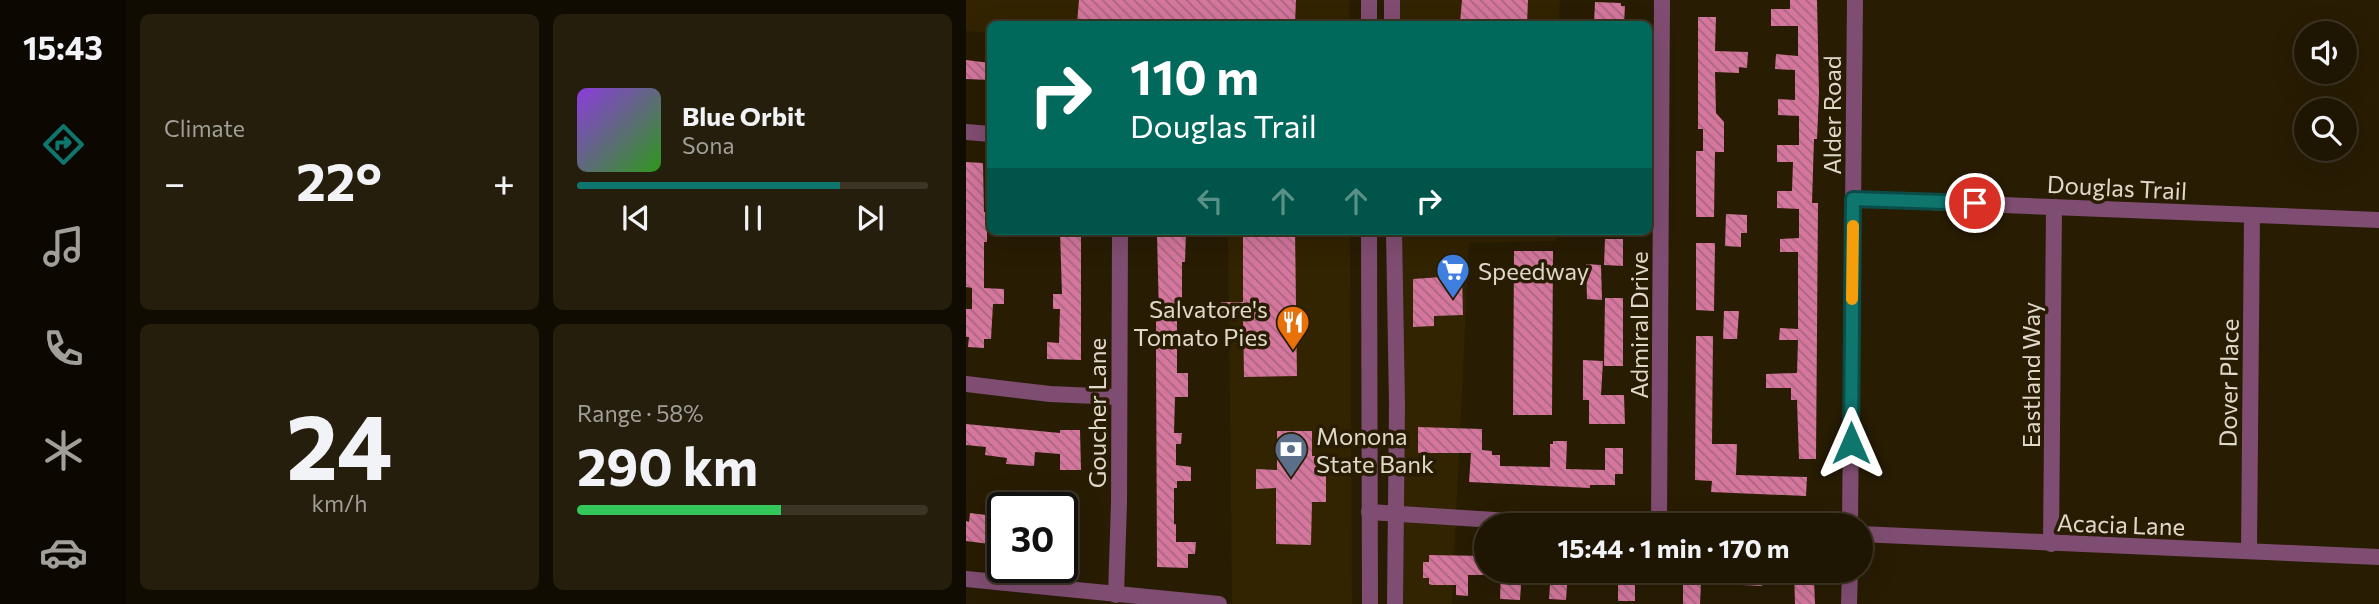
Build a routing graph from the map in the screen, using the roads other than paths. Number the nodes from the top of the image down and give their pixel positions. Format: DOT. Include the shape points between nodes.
graph roads {
  1 [pos="1369,0"];
  2 [pos="1392,0"];
  3 [pos="1662,0"];
  4 [pos="1854,0"];
  5 [pos="1369,21"];
  6 [pos="1392,21"];
  7 [pos="966,132"];
  8 [pos="987,134"];
  9 [pos="1853,199"];
  10 [pos="2054,207"];
  11 [pos="2252,216"];
  12 [pos="2379,220"];
  13 [pos="1120,235"];
  14 [pos="1369,235"];
  15 [pos="1394,235"];
  16 [pos="966,384"];
  17 [pos="1118,397"];
  18 [pos="1369,512"];
  19 [pos="1659,513"];
  20 [pos="1850,513"];
  21 [pos="1397,514"];
  22 [pos="1474,518"];
  23 [pos="1873,535"];
  24 [pos="2051,544"];
  25 [pos="2249,551"];
  26 [pos="2379,557"];
  27 [pos="966,579"];
  28 [pos="1850,583"];
  29 [pos="1116,595"];
  30 [pos="1219,604"];
  31 [pos="1370,604"];
  32 [pos="1395,604"];
  33 [pos="1849,604"];
  1 -- 5 [label="street"];
  2 -- 6 [label="street"];
  3 -- 19 [label="street, Admiral Drive"];
  4 -- 9 [label="street, Alder Road"];
  7 -- 8 [label="street"];
  9 -- 10 [label="street, Douglas Trail"];
  9 -- 20 [label="street, Alder Road"];
  10 -- 11 [label="street, Douglas Trail"];
  10 -- 24 [label="street, Eastland Way"];
  11 -- 12 [label="street, Douglas Trail"];
  11 -- 25 [label="street, Dover Place"];
  13 -- 17 [label="street, Goucher Lane"];
  14 -- 18 [label="street"];
  15 -- 21 [label="street"];
  16 -- 17 [label="street"];
  17 -- 29 [label="street, Goucher Lane"];
  18 -- 21 [label="street"];
  18 -- 31 [label="street"];
  21 -- 22 [label="street"];
  21 -- 32 [label="street"];
  23 -- 24 [label="street, Acacia Lane"];
  24 -- 25 [label="street, Acacia Lane"];
  25 -- 26 [label="street, Acacia Lane"];
  27 -- 29 [label="street"];
  28 -- 33 [label="street"];
  29 -- 30 [label="street"];
}
